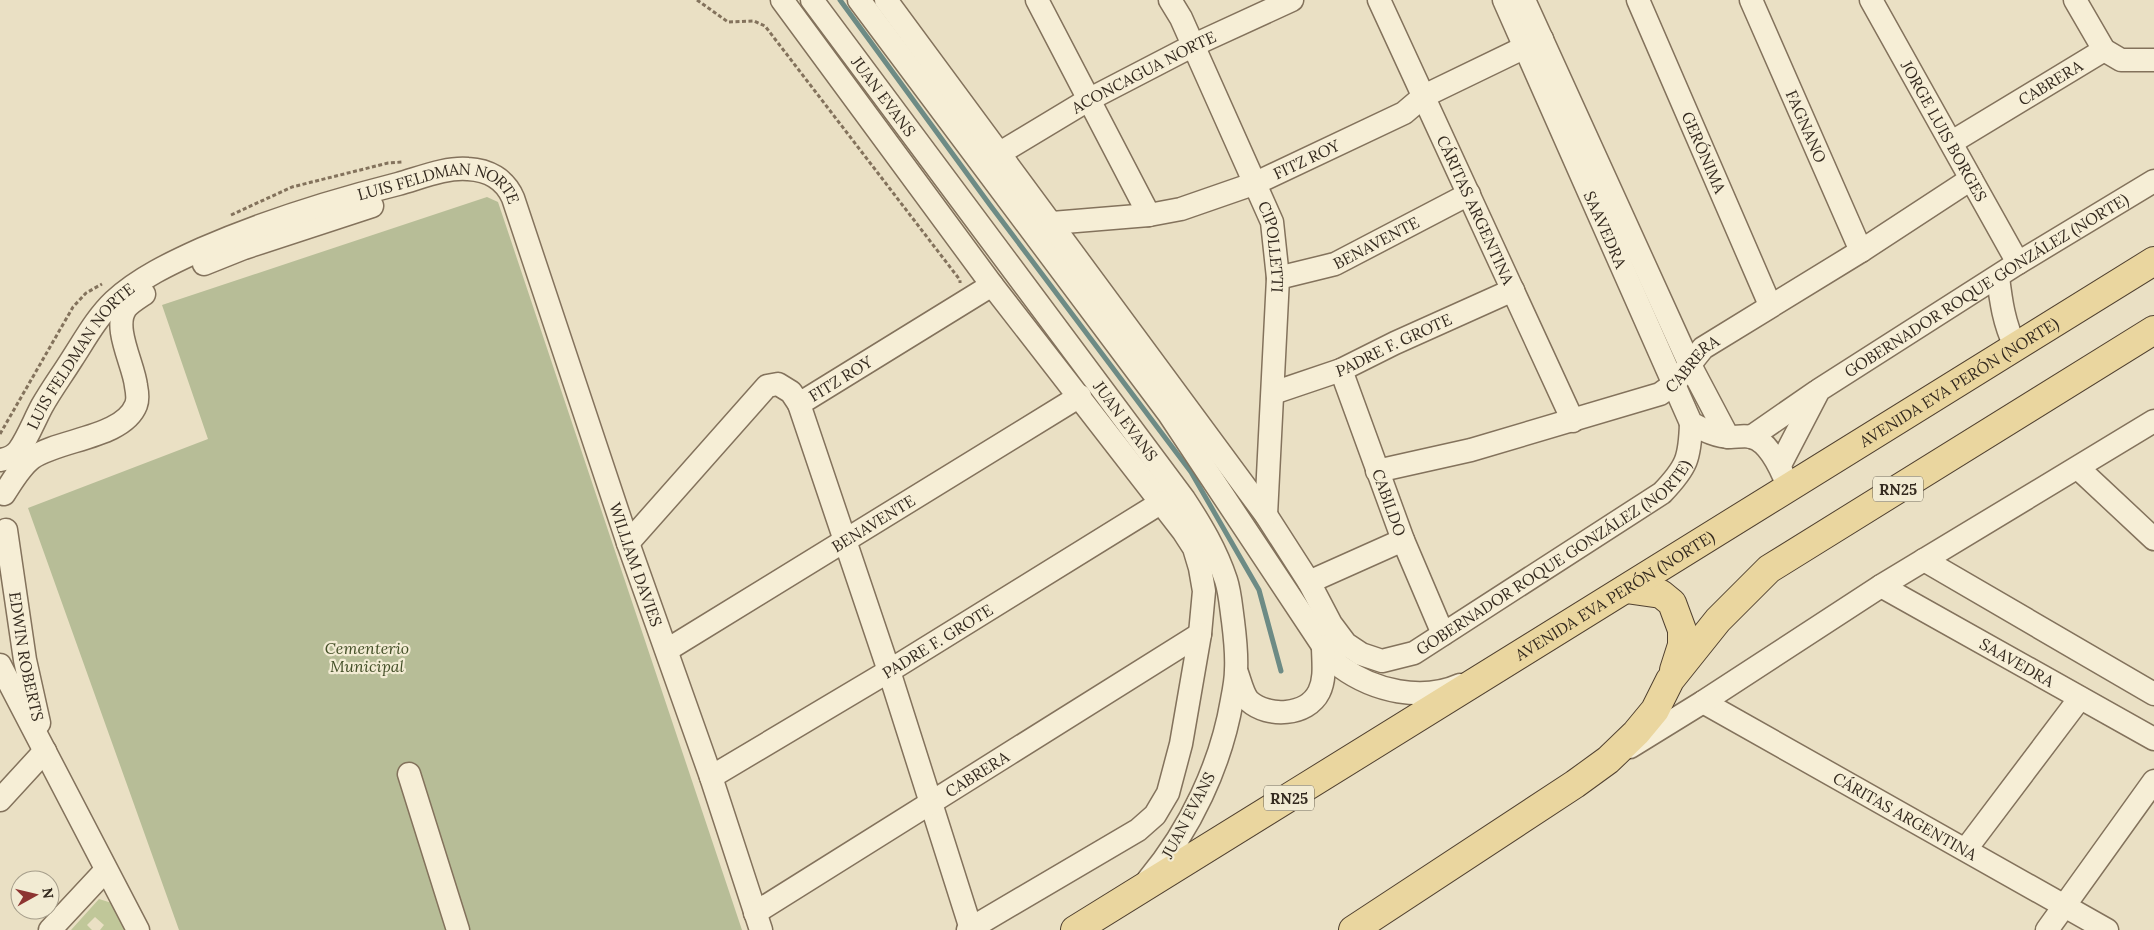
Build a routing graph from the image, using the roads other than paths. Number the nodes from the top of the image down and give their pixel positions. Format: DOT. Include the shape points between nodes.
graph roads {
  1 [pos="782,0"];
  2 [pos="812,0"];
  3 [pos="859,0"];
  4 [pos="886,0"];
  5 [pos="1037,0"];
  6 [pos="1170,0"];
  7 [pos="1292,0"];
  8 [pos="1379,0"];
  9 [pos="1504,0"];
  10 [pos="1524,0"];
  11 [pos="1638,0"];
  12 [pos="1751,0"];
  13 [pos="1871,0"];
  14 [pos="2075,0"];
  15 [pos="1534,43"];
  16 [pos="1194,45"];
  17 [pos="2104,50"];
  18 [pos="2154,60"];
  19 [pos="1424,96"];
  20 [pos="1088,100"];
  21 [pos="1952,142"];
  22 [pos="1000,153"];
  23 [pos="1971,179"];
  24 [pos="2154,181"];
  25 [pos="1256,183"];
  26 [pos="1469,194"];
  27 [pos="513,198"];
  28 [pos="321,213"];
  29 [pos="1150,215"];
  30 [pos="1052,223"];
  31 [pos="1861,251"];
  32 [pos="2154,260"];
  33 [pos="2018,263"];
  34 [pos="1998,277"];
  35 [pos="1278,278"];
  36 [pos="992,285"];
  37 [pos="1512,290"];
  38 [pos="1770,306"];
  39 [pos="100,316"];
  40 [pos="2154,330"];
  41 [pos="122,331"];
  42 [pos="2015,346"];
  43 [pos="1690,365"];
  44 [pos="1341,370"];
  45 [pos="1674,384"];
  46 [pos="1819,390"];
  47 [pos="1273,393"];
  48 [pos="1080,396"];
  49 [pos="43,404"];
  50 [pos="799,404"];
  51 [pos="1573,421"];
  52 [pos="2154,421"];
  53 [pos="1691,423"];
  54 [pos="1728,437"];
  55 [pos="1752,437"];
  56 [pos="71,443"];
  57 [pos="0,460"];
  58 [pos="2078,468"];
  59 [pos="1377,471"];
  60 [pos="1784,475"];
  61 [pos="2,488"];
  62 [pos="1162,502"];
  63 [pos="1266,515"];
  64 [pos="3,537"];
  65 [pos="2154,539"];
  66 [pos="1403,540"];
  67 [pos="845,541"];
  68 [pos="628,543"];
  69 [pos="1924,560"];
  70 [pos="1309,582"];
  71 [pos="1881,586"];
  72 [pos="1626,589"];
  73 [pos="1200,634"];
  74 [pos="1443,634"];
  75 [pos="1323,646"];
  76 [pos="667,650"];
  77 [pos="0,665"];
  78 [pos="1502,666"];
  79 [pos="889,671"];
  80 [pos="1236,672"];
  81 [pos="1670,680"];
  82 [pos="2154,694"];
  83 [pos="2080,698"];
  84 [pos="1704,702"];
  85 [pos="2154,740"];
  86 [pos="45,750"];
  87 [pos="1608,760"];
  88 [pos="409,774"];
  89 [pos="711,777"];
  90 [pos="2154,781"];
  91 [pos="0,800"];
  92 [pos="932,802"];
  93 [pos="1966,849"];
  94 [pos="105,871"];
  95 [pos="1139,890"];
  96 [pos="2064,904"];
  97 [pos="758,922"];
  98 [pos="970,929"];
  99 [pos="50,930"];
  100 [pos="138,930"];
  101 [pos="458,930"];
  102 [pos="1075,930"];
  103 [pos="1353,930"];
  104 [pos="2047,930"];
  105 [pos="2107,930"];
  1 -- 36 [label="street, JUAN EVANS"];
  2 -- 80 [label="street, JUAN EVANS" via="1189,507 1214,550 1226,582"];
  3 -- 75 [label="street" via="1169,414"];
  4 -- 22 [label="street"];
  5 -- 20 [label="street"];
  6 -- 16 [label="street, CIPOLLETTI"];
  7 -- 16 [label="street, ACONCAGUA NORTE"];
  8 -- 19 [label="street, CÁRITAS ARGENTINA"];
  9 -- 15 [label="street, SAAVEDRA"];
  10 -- 15 [label="street, SAAVEDRA"];
  11 -- 38 [label="street, GERÓNIMA"];
  12 -- 31 [label="street, FAGNANO"];
  13 -- 21 [label="street, JORGE LUIS BORGES"];
  14 -- 17 [label="street"];
  15 -- 19 [label="street, FITZ ROY"];
  15 -- 43 [label="street, SAAVEDRA"];
  15 -- 45 [label="street, SAAVEDRA"];
  16 -- 20 [label="street, ACONCAGUA NORTE"];
  16 -- 25 [label="street, CIPOLLETTI"];
  17 -- 18 [label="street" via="2121,60"];
  17 -- 21 [label="street, CABRERA"];
  19 -- 25 [label="street, FITZ ROY" via="1404,113"];
  19 -- 26 [label="street, CÁRITAS ARGENTINA"];
  20 -- 22 [label="street, ACONCAGUA NORTE"];
  20 -- 29 [label="street"];
  21 -- 23 [label="street, JORGE LUIS BORGES"];
  22 -- 30 [label="street"];
  23 -- 31 [label="street, CABRERA"];
  23 -- 33 [label="street, JORGE LUIS BORGES"];
  24 -- 33 [label="street, GOBERNADOR ROQUE GONZÁLEZ (NORTE)"];
  25 -- 29 [label="street, FITZ ROY" via="1181,209"];
  25 -- 35 [label="street, CIPOLLETTI" via="1272,222"];
  26 -- 35 [label="street, BENAVENTE" via="1335,264"];
  26 -- 37 [label="street, CÁRITAS ARGENTINA"];
  27 -- 28 [label="street, LUIS FELDMAN NORTE" via="501,180 488,172 451,170"];
  27 -- 68 [label="street, WILLIAM DAVIES"];
  28 -- 39 [label="street, LUIS FELDMAN NORTE" via="241,232 181,259 126,291"];
  28 -- 41 [label="street, LUIS FELDMAN NORTE" via="159,284 127,307 122,316"];
  29 -- 30 [label="street, FITZ ROY"];
  30 -- 63 [label="street"];
  31 -- 38 [label="street, CABRERA"];
  32 -- 42 [label="main road, AVENIDA EVA PERÓN (NORTE) / RN25"];
  33 -- 34 [label="street, GOBERNADOR ROQUE GONZÁLEZ (NORTE)"];
  34 -- 42 [label="street" via="2001,308"];
  34 -- 46 [label="street, GOBERNADOR ROQUE GONZÁLEZ (NORTE)"];
  35 -- 47 [label="street, CIPOLLETTI"];
  36 -- 48 [label="street, JUAN EVANS"];
  36 -- 50 [label="street, FITZ ROY"];
  37 -- 44 [label="street, PADRE F. GROTE"];
  37 -- 51 [label="street, CÁRITAS ARGENTINA"];
  38 -- 43 [label="street, CABRERA" via="1703,348"];
  39 -- 41 [label="street" via="109,317"];
  39 -- 49 [label="street, LUIS FELDMAN NORTE"];
  40 -- 81 [label="main road, RN25" via="1769,569 1718,620"];
  41 -- 56 [label="street, LUIS FELDMAN NORTE" via="136,380 136,405 117,425"];
  42 -- 60 [label="main road, AVENIDA EVA PERÓN (NORTE) / RN25"];
  43 -- 45 [label="street, CABRERA"];
  43 -- 54 [label="street, SAAVEDRA"];
  44 -- 47 [label="street, PADRE F. GROTE"];
  44 -- 59 [label="street, CABILDO"];
  45 -- 51 [label="street, CABRERA" via="1660,394"];
  45 -- 53 [label="street, SAAVEDRA"];
  46 -- 55 [label="street, GOBERNADOR ROQUE GONZÁLEZ (NORTE)"];
  46 -- 60 [label="street"];
  47 -- 63 [label="street, CIPOLLETTI"];
  48 -- 62 [label="street, JUAN EVANS"];
  48 -- 67 [label="street, BENAVENTE"];
  49 -- 56 [label="street" via="48,437"];
  49 -- 57 [label="street, LUIS FELDMAN NORTE" via="18,451 9,459"];
  50 -- 67 [label="street"];
  50 -- 68 [label="street, FITZ ROY" via="791,392 778,384 767,386"];
  51 -- 59 [label="street, CABRERA" via="1471,450"];
  52 -- 58 [label="street"];
  53 -- 54 [label="street" via="1710,434"];
  53 -- 74 [label="street, GOBERNADOR ROQUE GONZÁLEZ (NORTE)" via="1690,450 1678,476 1662,493"];
  54 -- 55 [label="street"];
  55 -- 60 [label="street" via="1764,445"];
  56 -- 61 [label="street, LUIS FELDMAN NORTE" via="46,450 31,459"];
  58 -- 65 [label="street"];
  58 -- 69 [label="street"];
  59 -- 66 [label="street, CABILDO"];
  60 -- 72 [label="main road, AVENIDA EVA PERÓN (NORTE) / RN25"];
  61 -- 64 [label="street, EDWIN ROBERTS"];
  62 -- 73 [label="street, JUAN EVANS" via="1194,548 1200,568 1204,591"];
  62 -- 79 [label="street, PADRE F. GROTE"];
  63 -- 70 [label="street"];
  64 -- 86 [label="street, EDWIN ROBERTS"];
  66 -- 70 [label="street"];
  66 -- 74 [label="street, CABILDO"];
  67 -- 76 [label="street, BENAVENTE"];
  67 -- 79 [label="street"];
  68 -- 76 [label="street, WILLIAM DAVIES"];
  69 -- 71 [label="street"];
  69 -- 82 [label="street"];
  70 -- 74 [label="street, GOBERNADOR ROQUE GONZÁLEZ (NORTE)" via="1331,624 1346,644 1360,654 1382,661 1414,653"];
  71 -- 83 [label="street, SAAVEDRA"];
  71 -- 84 [label="street"];
  72 -- 78 [label="main road, AVENIDA EVA PERÓN (NORTE) / RN25"];
  72 -- 81 [label="main road" via="1661,594 1672,603 1682,630 1682,645"];
  73 -- 92 [label="street, CABRERA"];
  73 -- 98 [label="street, JUAN EVANS" via="1168,793 1154,815 1138,830"];
  75 -- 78 [label="street" via="1341,666 1357,676 1408,693 1452,689"];
  75 -- 80 [label="street" via="1324,673 1320,690 1313,702 1301,709 1283,712 1261,709 1247,700"];
  76 -- 89 [label="street, WILLIAM DAVIES"];
  77 -- 86 [label="street, EDWIN ROBERTS"];
  78 -- 95 [label="main road, AVENIDA EVA PERÓN (NORTE) / RN25"];
  79 -- 89 [label="street, PADRE F. GROTE"];
  79 -- 92 [label="street"];
  80 -- 95 [label="street, JUAN EVANS" via="1218,759 1184,829 1164,861"];
  81 -- 87 [label="main road, RN25" via="1655,710"];
  83 -- 85 [label="street, SAAVEDRA"];
  83 -- 93 [label="street"];
  84 -- 87 [label="street"];
  84 -- 93 [label="street, CÁRITAS ARGENTINA"];
  86 -- 91 [label="street"];
  86 -- 94 [label="street, EDWIN ROBERTS"];
  87 -- 103 [label="main road, RN25"];
  88 -- 101 [label="street"];
  89 -- 97 [label="street, WILLIAM DAVIES"];
  90 -- 96 [label="street"];
  92 -- 97 [label="street, CABRERA"];
  92 -- 98 [label="street"];
  93 -- 96 [label="street, CÁRITAS ARGENTINA"];
  94 -- 99 [label="street"];
  94 -- 100 [label="street, EDWIN ROBERTS"];
  95 -- 102 [label="main road, AVENIDA EVA PERÓN (NORTE) / RN25"];
  96 -- 104 [label="street"];
  96 -- 105 [label="street, CÁRITAS ARGENTINA"];
}
